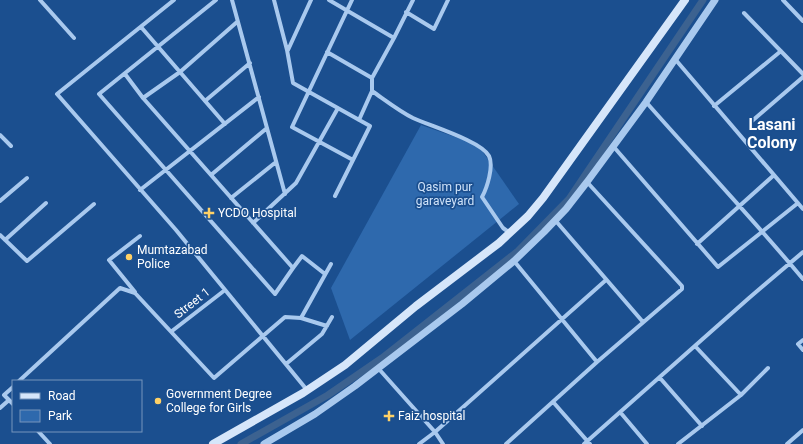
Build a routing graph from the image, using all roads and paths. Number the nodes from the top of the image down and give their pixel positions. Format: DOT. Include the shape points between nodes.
graph roads {
  1 [pos="40,0"];
  2 [pos="174,0"];
  3 [pos="216,0"];
  4 [pos="232,0"];
  5 [pos="274,0"];
  6 [pos="311,0"];
  7 [pos="329,0"];
  8 [pos="352,0"];
  9 [pos="413,0"];
  10 [pos="448,0"];
  11 [pos="685,0"];
  12 [pos="715,0"];
  13 [pos="783,0"];
  14 [pos="346,10"];
  15 [pos="406,12"];
  16 [pos="744,13"];
  17 [pos="803,21"];
  18 [pos="237,22"];
  19 [pos="141,27"];
  20 [pos="74,38"];
  21 [pos="394,38"];
  22 [pos="158,47"];
  23 [pos="287,50"];
  24 [pos="781,51"];
  25 [pos="327,52"];
  26 [pos="675,59"];
  27 [pos="250,63"];
  28 [pos="180,72"];
  29 [pos="125,74"];
  30 [pos="803,74"];
  31 [pos="803,77"];
  32 [pos="372,78"];
  33 [pos="372,91"];
  34 [pos="308,92"];
  35 [pos="260,97"];
  36 [pos="143,98"];
  37 [pos="205,101"];
  38 [pos="646,102"];
  39 [pos="714,106"];
  40 [pos="338,108"];
  41 [pos="359,120"];
  42 [pos="752,121"];
  43 [pos="225,124"];
  44 [pos="267,128"];
  45 [pos="0,135"];
  46 [pos="319,142"];
  47 [pos="11,146"];
  48 [pos="613,146"];
  49 [pos="190,151"];
  50 [pos="353,160"];
  51 [pos="276,162"];
  52 [pos="166,170"];
  53 [pos="210,175"];
  54 [pos="774,175"];
  55 [pos="27,178"];
  56 [pos="587,182"];
  57 [pos="140,190"];
  58 [pos="285,194"];
  59 [pos="335,196"];
  60 [pos="231,198"];
  61 [pos="0,201"];
  62 [pos="46,202"];
  63 [pos="798,203"];
  64 [pos="94,204"];
  65 [pos="739,206"];
  66 [pos="803,209"];
  67 [pos="555,220"];
  68 [pos="253,223"];
  69 [pos="763,232"];
  70 [pos="510,233"];
  71 [pos="0,235"];
  72 [pos="140,236"];
  73 [pos="5,240"];
  74 [pos="697,244"];
  75 [pos="803,252"];
  76 [pos="514,261"];
  77 [pos="790,263"];
  78 [pos="331,264"];
  79 [pos="293,268"];
  80 [pos="325,274"];
  81 [pos="803,279"];
  82 [pos="606,280"];
  83 [pos="225,290"];
  84 [pos="135,293"];
  85 [pos="332,317"];
  86 [pos="302,318"];
  87 [pos="561,319"];
  88 [pos="643,322"];
  89 [pos="327,326"];
  90 [pos="172,331"];
  91 [pos="262,335"];
  92 [pos="803,340"];
  93 [pos="695,346"];
  94 [pos="803,350"];
  95 [pos="597,362"];
  96 [pos="286,364"];
  97 [pos="378,368"];
  98 [pos="768,368"];
  99 [pos="660,378"];
  100 [pos="20,380"];
  101 [pos="12,388"];
  102 [pos="307,390"];
  103 [pos="741,395"];
  104 [pos="2,396"];
  105 [pos="9,400"];
  106 [pos="12,403"];
  107 [pos="554,403"];
  108 [pos="0,408"];
  109 [pos="620,412"];
  110 [pos="702,426"];
  111 [pos="803,430"];
  112 [pos="39,432"];
  113 [pos="435,432"];
  114 [pos="587,443"];
  115 [pos="50,444"];
  116 [pos="213,444"];
  117 [pos="264,444"];
  118 [pos="419,444"];
  119 [pos="443,444"];
  120 [pos="506,444"];
  121 [pos="647,444"];
  122 [pos="678,444"];
  123 [pos="788,444"];
  1 -- 20 [label="street"];
  2 -- 19 [label="street"];
  3 -- 22 [label="street"];
  4 -- 18 [label="street"];
  5 -- 23 [label="street"];
  6 -- 23 [label="street"];
  7 -- 14 [label="street"];
  8 -- 14 [label="street"];
  9 -- 15 [label="street"];
  10 -- 15 [label="street" via="434,29"];
  11 -- 70 [label="main road" via="543,198"];
  12 -- 26 [label="street"];
  13 -- 17 [label="street"];
  14 -- 21 [label="street"];
  14 -- 25 [label="street"];
  15 -- 21 [label="street"];
  16 -- 24 [label="street"];
  18 -- 27 [label="street"];
  18 -- 28 [label="street"];
  19 -- 22 [label="street"];
  19 -- 57 [label="street" via="57,94"];
  21 -- 32 [label="street"];
  22 -- 28 [label="street"];
  22 -- 29 [label="street"];
  23 -- 34 [label="street" via="293,83"];
  24 -- 30 [label="street"];
  24 -- 39 [label="street"];
  25 -- 32 [label="street"];
  25 -- 34 [label="street"];
  26 -- 38 [label="street"];
  26 -- 39 [label="street"];
  27 -- 35 [label="street"];
  27 -- 37 [label="street"];
  28 -- 36 [label="street"];
  28 -- 37 [label="street"];
  29 -- 36 [label="street"];
  29 -- 52 [label="street" via="99,94"];
  31 -- 42 [label="street"];
  32 -- 33 [label="street"];
  33 -- 41 [label="street"];
  33 -- 70 [label="street" via="412,117 484,149 490,158 488,185 482,197 503,228"];
  34 -- 40 [label="street"];
  34 -- 46 [label="street" via="292,127"];
  35 -- 43 [label="street"];
  35 -- 44 [label="street"];
  36 -- 49 [label="street"];
  37 -- 43 [label="street"];
  38 -- 48 [label="street"];
  38 -- 65 [label="street"];
  39 -- 54 [label="street"];
  40 -- 41 [label="street"];
  40 -- 46 [label="street"];
  41 -- 50 [label="street" via="370,126"];
  43 -- 49 [label="street"];
  44 -- 51 [label="street"];
  44 -- 53 [label="street"];
  45 -- 47 [label="street"];
  46 -- 50 [label="street"];
  46 -- 58 [label="street" via="296,183"];
  48 -- 56 [label="street"];
  48 -- 74 [label="street"];
  49 -- 52 [label="street"];
  49 -- 53 [label="street"];
  50 -- 59 [label="street"];
  51 -- 58 [label="street"];
  51 -- 60 [label="street"];
  52 -- 57 [label="street"];
  52 -- 79 [label="street" via="276,294"];
  53 -- 60 [label="street"];
  54 -- 63 [label="street"];
  54 -- 65 [label="street"];
  55 -- 61 [label="street"];
  56 -- 67 [label="street"];
  56 -- 88 [label="street" via="682,286 682,289"];
  57 -- 83 [label="street"];
  58 -- 68 [label="street"];
  60 -- 68 [label="street"];
  62 -- 73 [label="street"];
  63 -- 66 [label="street"];
  63 -- 69 [label="street"];
  64 -- 73 [label="street" via="27,261"];
  65 -- 69 [label="street"];
  65 -- 74 [label="street"];
  67 -- 76 [label="street"];
  67 -- 82 [label="street"];
  68 -- 79 [label="street"];
  69 -- 74 [label="street" via="718,267"];
  69 -- 77 [label="street"];
  70 -- 102 [label="main road" via="345,365"];
  71 -- 73 [label="street"];
  72 -- 84 [label="street" via="109,260"];
  75 -- 77 [label="street"];
  76 -- 87 [label="street"];
  76 -- 97 [label="street"];
  77 -- 81 [label="street"];
  77 -- 93 [label="street"];
  78 -- 80 [label="street"];
  79 -- 80 [label="street" via="302,256"];
  80 -- 86 [label="street"];
  82 -- 87 [label="street"];
  82 -- 88 [label="street"];
  83 -- 90 [label="street, Street 1"];
  83 -- 91 [label="street"];
  84 -- 90 [label="street"];
  84 -- 100 [label="street" via="120,288"];
  85 -- 89 [label="street"];
  86 -- 89 [label="street"];
  86 -- 91 [label="street" via="285,317"];
  87 -- 95 [label="street"];
  87 -- 113 [label="street"];
  88 -- 95 [label="street"];
  89 -- 96 [label="street" via="322,334"];
  90 -- 91 [label="street" via="214,378"];
  91 -- 96 [label="street"];
  92 -- 94 [label="street" via="798,344"];
  93 -- 99 [label="street"];
  93 -- 103 [label="street"];
  95 -- 107 [label="street"];
  96 -- 102 [label="street"];
  97 -- 113 [label="street"];
  97 -- 117 [label="street" via="315,414"];
  98 -- 103 [label="street"];
  99 -- 109 [label="street"];
  99 -- 110 [label="street"];
  101 -- 104 [label="street"];
  102 -- 116 [label="main road"];
  103 -- 110 [label="street"];
  104 -- 105 [label="street"];
  105 -- 106 [label="street"];
  105 -- 108 [label="street"];
  107 -- 114 [label="street"];
  107 -- 120 [label="street"];
  109 -- 114 [label="street"];
  109 -- 121 [label="street"];
  110 -- 122 [label="street"];
  111 -- 123 [label="street"];
  112 -- 115 [label="street"];
  113 -- 118 [label="street"];
  113 -- 119 [label="street"];
}
